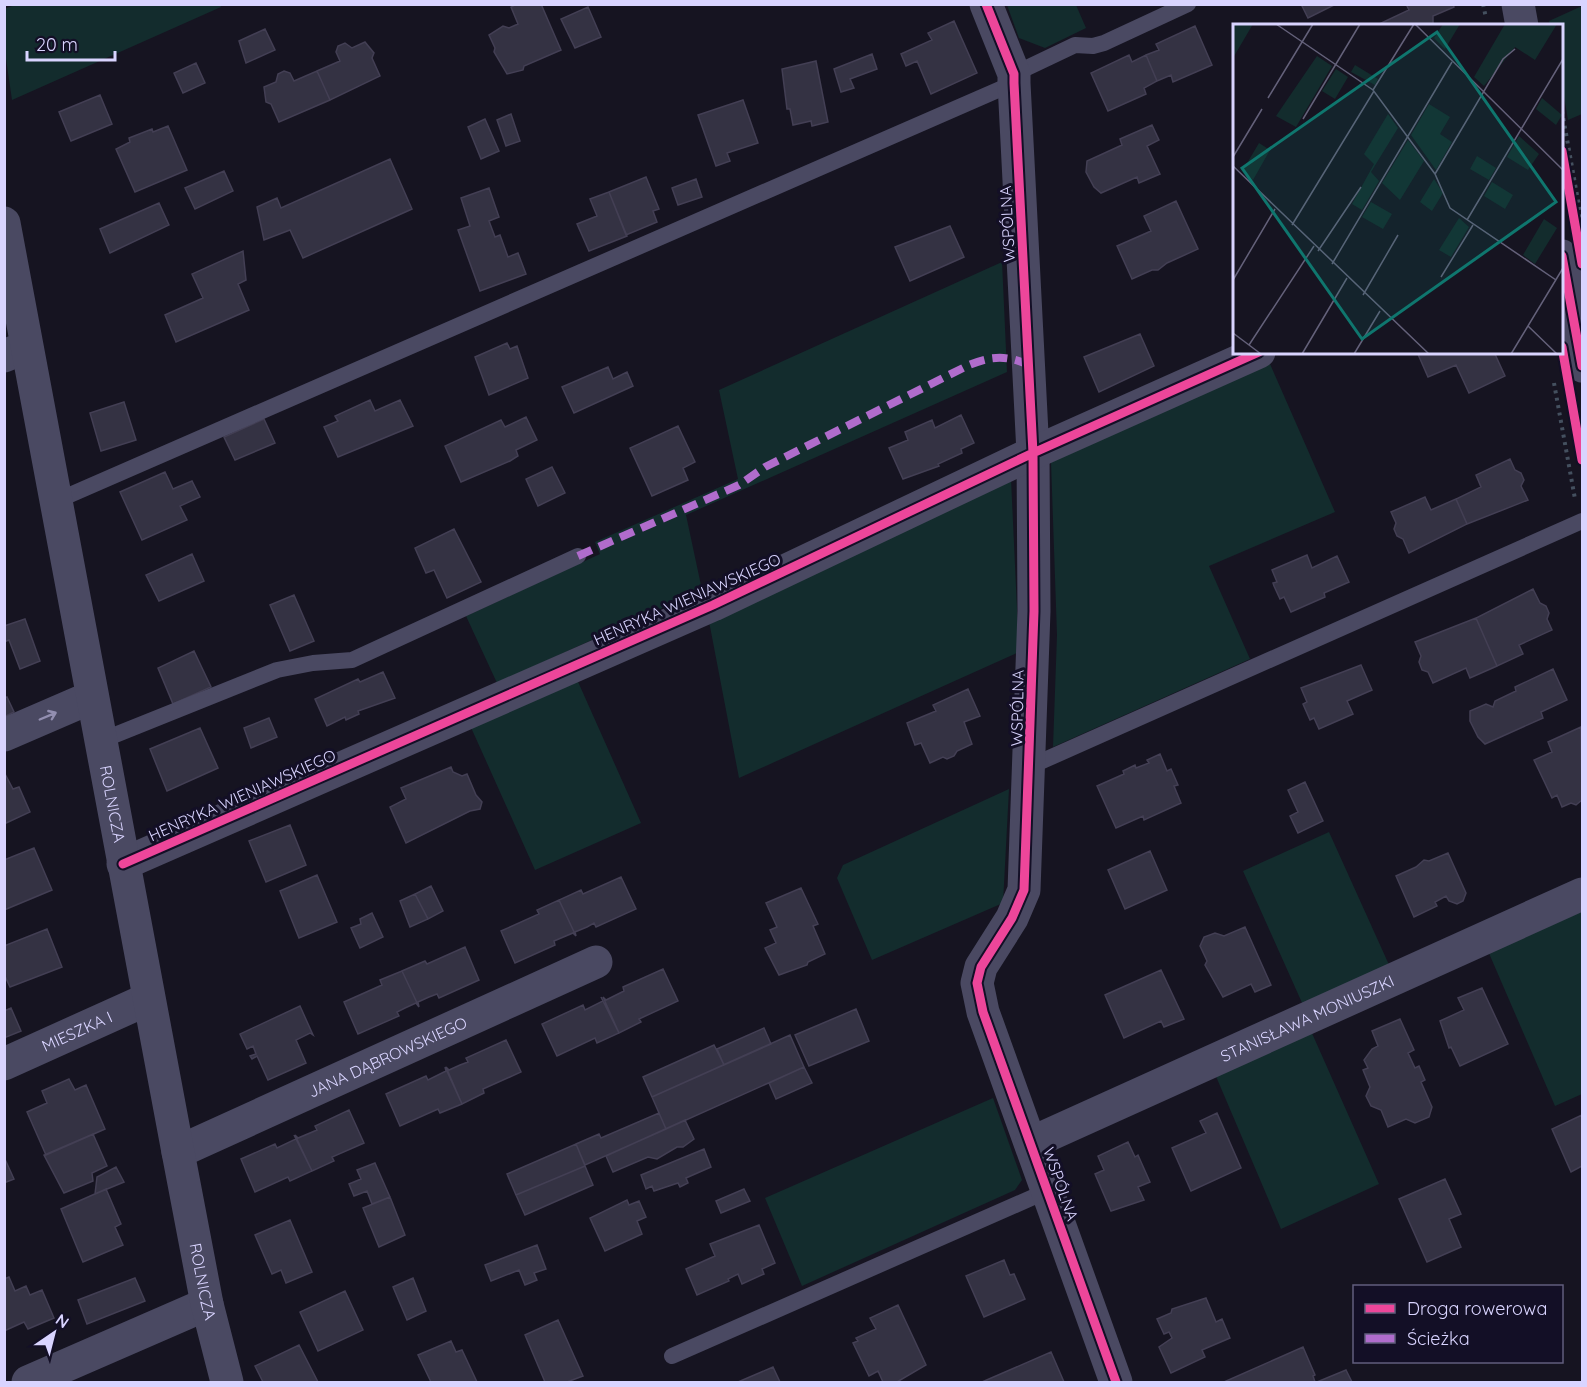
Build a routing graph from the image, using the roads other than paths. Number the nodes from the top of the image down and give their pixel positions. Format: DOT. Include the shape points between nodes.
graph roads {
  1 [pos="986,4"];
  2 [pos="1188,4"];
  3 [pos="1518,4"];
  4 [pos="1522,24"];
  5 [pos="1014,78"];
  6 [pos="4,223"];
  7 [pos="1573,236"];
  8 [pos="15,351"];
  9 [pos="1255,354"];
  10 [pos="1568,371"];
  11 [pos="1033,453"];
  12 [pos="56,501"];
  13 [pos="1581,522"];
  14 [pos="578,556"];
  15 [pos="92,697"];
  16 [pos="4,735"];
  17 [pos="100,741"];
  18 [pos="1031,766"];
  19 [pos="123,864"];
  20 [pos="1582,894"];
  21 [pos="596,962"];
  22 [pos="148,999"];
  23 [pos="4,1064"];
  24 [pos="1031,1143"];
  25 [pos="178,1152"];
  26 [pos="1047,1191"];
  27 [pos="207,1304"];
  28 [pos="672,1356"];
  29 [pos="28,1383"];
  30 [pos="227,1383"];
  31 [pos="1116,1383"];
  1 -- 5 [label="street, WSPÓLNA"];
  2 -- 5 [label="lane" via="1104,43 1075,45"];
  3 -- 4 [label="street"];
  5 -- 11 [label="street, WSPÓLNA"];
  5 -- 12 [label="lane"];
  6 -- 8 [label="street, ROLNICZA"];
  7 -- 10 [label="street"];
  8 -- 12 [label="street, ROLNICZA"];
  9 -- 11 [label="street, HENRYKA WIENIAWSKIEGO"];
  11 -- 18 [label="street, WSPÓLNA"];
  11 -- 19 [label="street, HENRYKA WIENIAWSKIEGO" via="713,605"];
  12 -- 15 [label="street, ROLNICZA"];
  13 -- 18 [label="lane"];
  14 -- 17 [label="lane" via="352,660 277,670"];
  16 -- 15 [label="street, one-way"];
  15 -- 17 [label="street, ROLNICZA"];
  17 -- 19 [label="street, ROLNICZA"];
  18 -- 24 [label="street, WSPÓLNA" via="1024,890 1012,918 981,967 978,983 983,1012"];
  19 -- 22 [label="street, ROLNICZA"];
  20 -- 24 [label="street, STANISŁAWA MONIUSZKI"];
  21 -- 25 [label="street, JANA DĄBROWSKIEGO"];
  22 -- 23 [label="street, MIESZKA I"];
  22 -- 25 [label="street, ROLNICZA"];
  24 -- 26 [label="street, WSPÓLNA"];
  25 -- 27 [label="street, ROLNICZA"];
  26 -- 28 [label="lane"];
  26 -- 31 [label="street, WSPÓLNA"];
  27 -- 29 [label="street"];
  27 -- 30 [label="street, ROLNICZA"];
}
